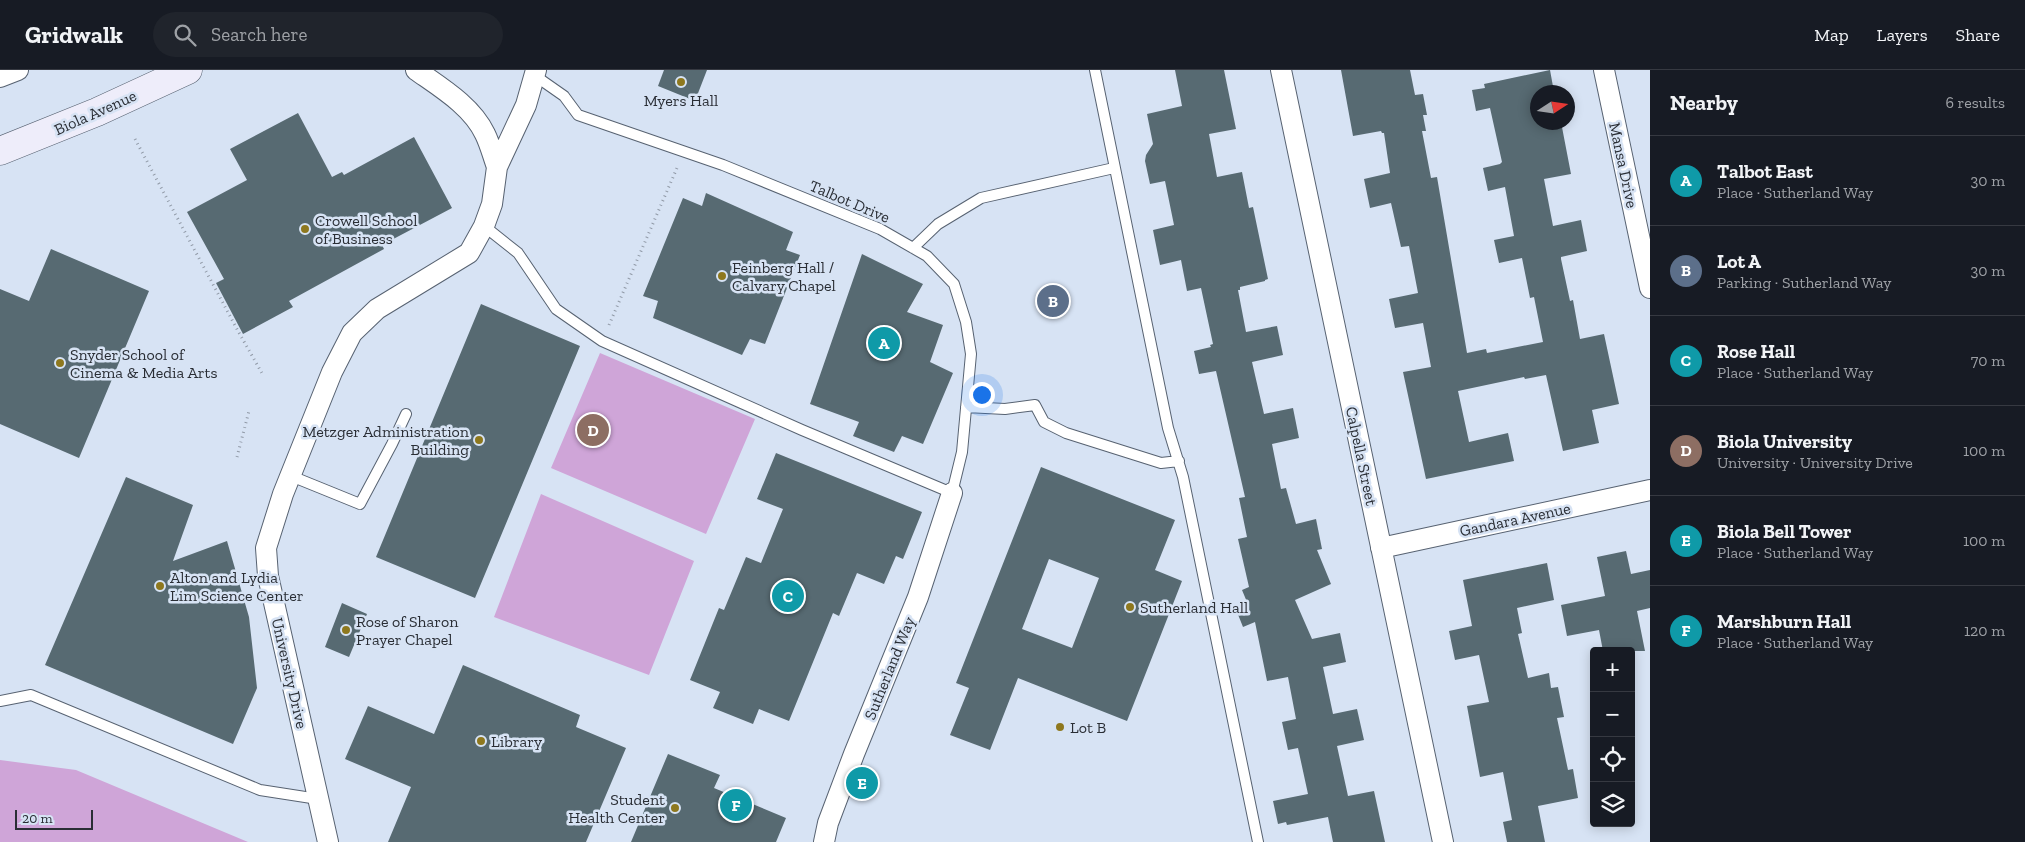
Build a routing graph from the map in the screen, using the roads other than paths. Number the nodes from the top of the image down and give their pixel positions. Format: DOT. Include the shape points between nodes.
graph roads {
  1 [pos="18,70"];
  2 [pos="188,70"];
  3 [pos="416,70"];
  4 [pos="1094,70"];
  5 [pos="1281,70"];
  6 [pos="1604,70"];
  7 [pos="535,72"];
  8 [pos="0,77"];
  9 [pos="0,151"];
  10 [pos="497,167"];
  11 [pos="1114,168"];
  12 [pos="484,226"];
  13 [pos="913,248"];
  14 [pos="1650,288"];
  15 [pos="966,407"];
  16 [pos="406,414"];
  17 [pos="1179,461"];
  18 [pos="291,476"];
  19 [pos="1650,490"];
  20 [pos="952,493"];
  21 [pos="1381,548"];
  22 [pos="0,701"];
  23 [pos="318,799"];
  24 [pos="328,842"];
  25 [pos="824,842"];
  26 [pos="1258,842"];
  27 [pos="1443,842"];
  1 -- 8 [label="street"];
  2 -- 9 [label="street, Biola Avenue"];
  3 -- 10 [label="street, University Drive" via="467,110 484,132"];
  4 -- 11 [label="lane"];
  5 -- 21 [label="street, Calpella Street"];
  6 -- 14 [label="street, Mansa Drive"];
  7 -- 10 [label="street, University Drive" via="526,106"];
  7 -- 13 [label="lane, Talbot Drive" via="564,96 578,115 723,165 880,229"];
  10 -- 12 [label="street, University Drive" via="492,204"];
  11 -- 13 [label="lane" via="981,198 938,224"];
  11 -- 17 [label="lane" via="1168,428"];
  12 -- 18 [label="street, University Drive" via="469,253 377,309 352,333 332,372"];
  12 -- 20 [label="lane" via="518,253 556,309 602,341"];
  13 -- 15 [label="lane, Talbot Drive" via="927,256 954,284 966,322 971,354"];
  15 -- 17 [label="lane" via="1005,410 1035,406 1044,422 1066,433 1161,463"];
  15 -- 20 [label="lane, Talbot Drive" via="962,452"];
  16 -- 18 [label="lane" via="360,504"];
  17 -- 26 [label="lane"];
  18 -- 23 [label="street, University Drive" via="266,548 268,576"];
  19 -- 21 [label="street, Gandara Avenue"];
  20 -- 25 [label="street, Sutherland Way" via="918,597 854,754"];
  21 -- 27 [label="street, Calpella Street"];
  22 -- 23 [label="lane" via="31,695 260,790"];
  23 -- 24 [label="street, University Drive"];
}
